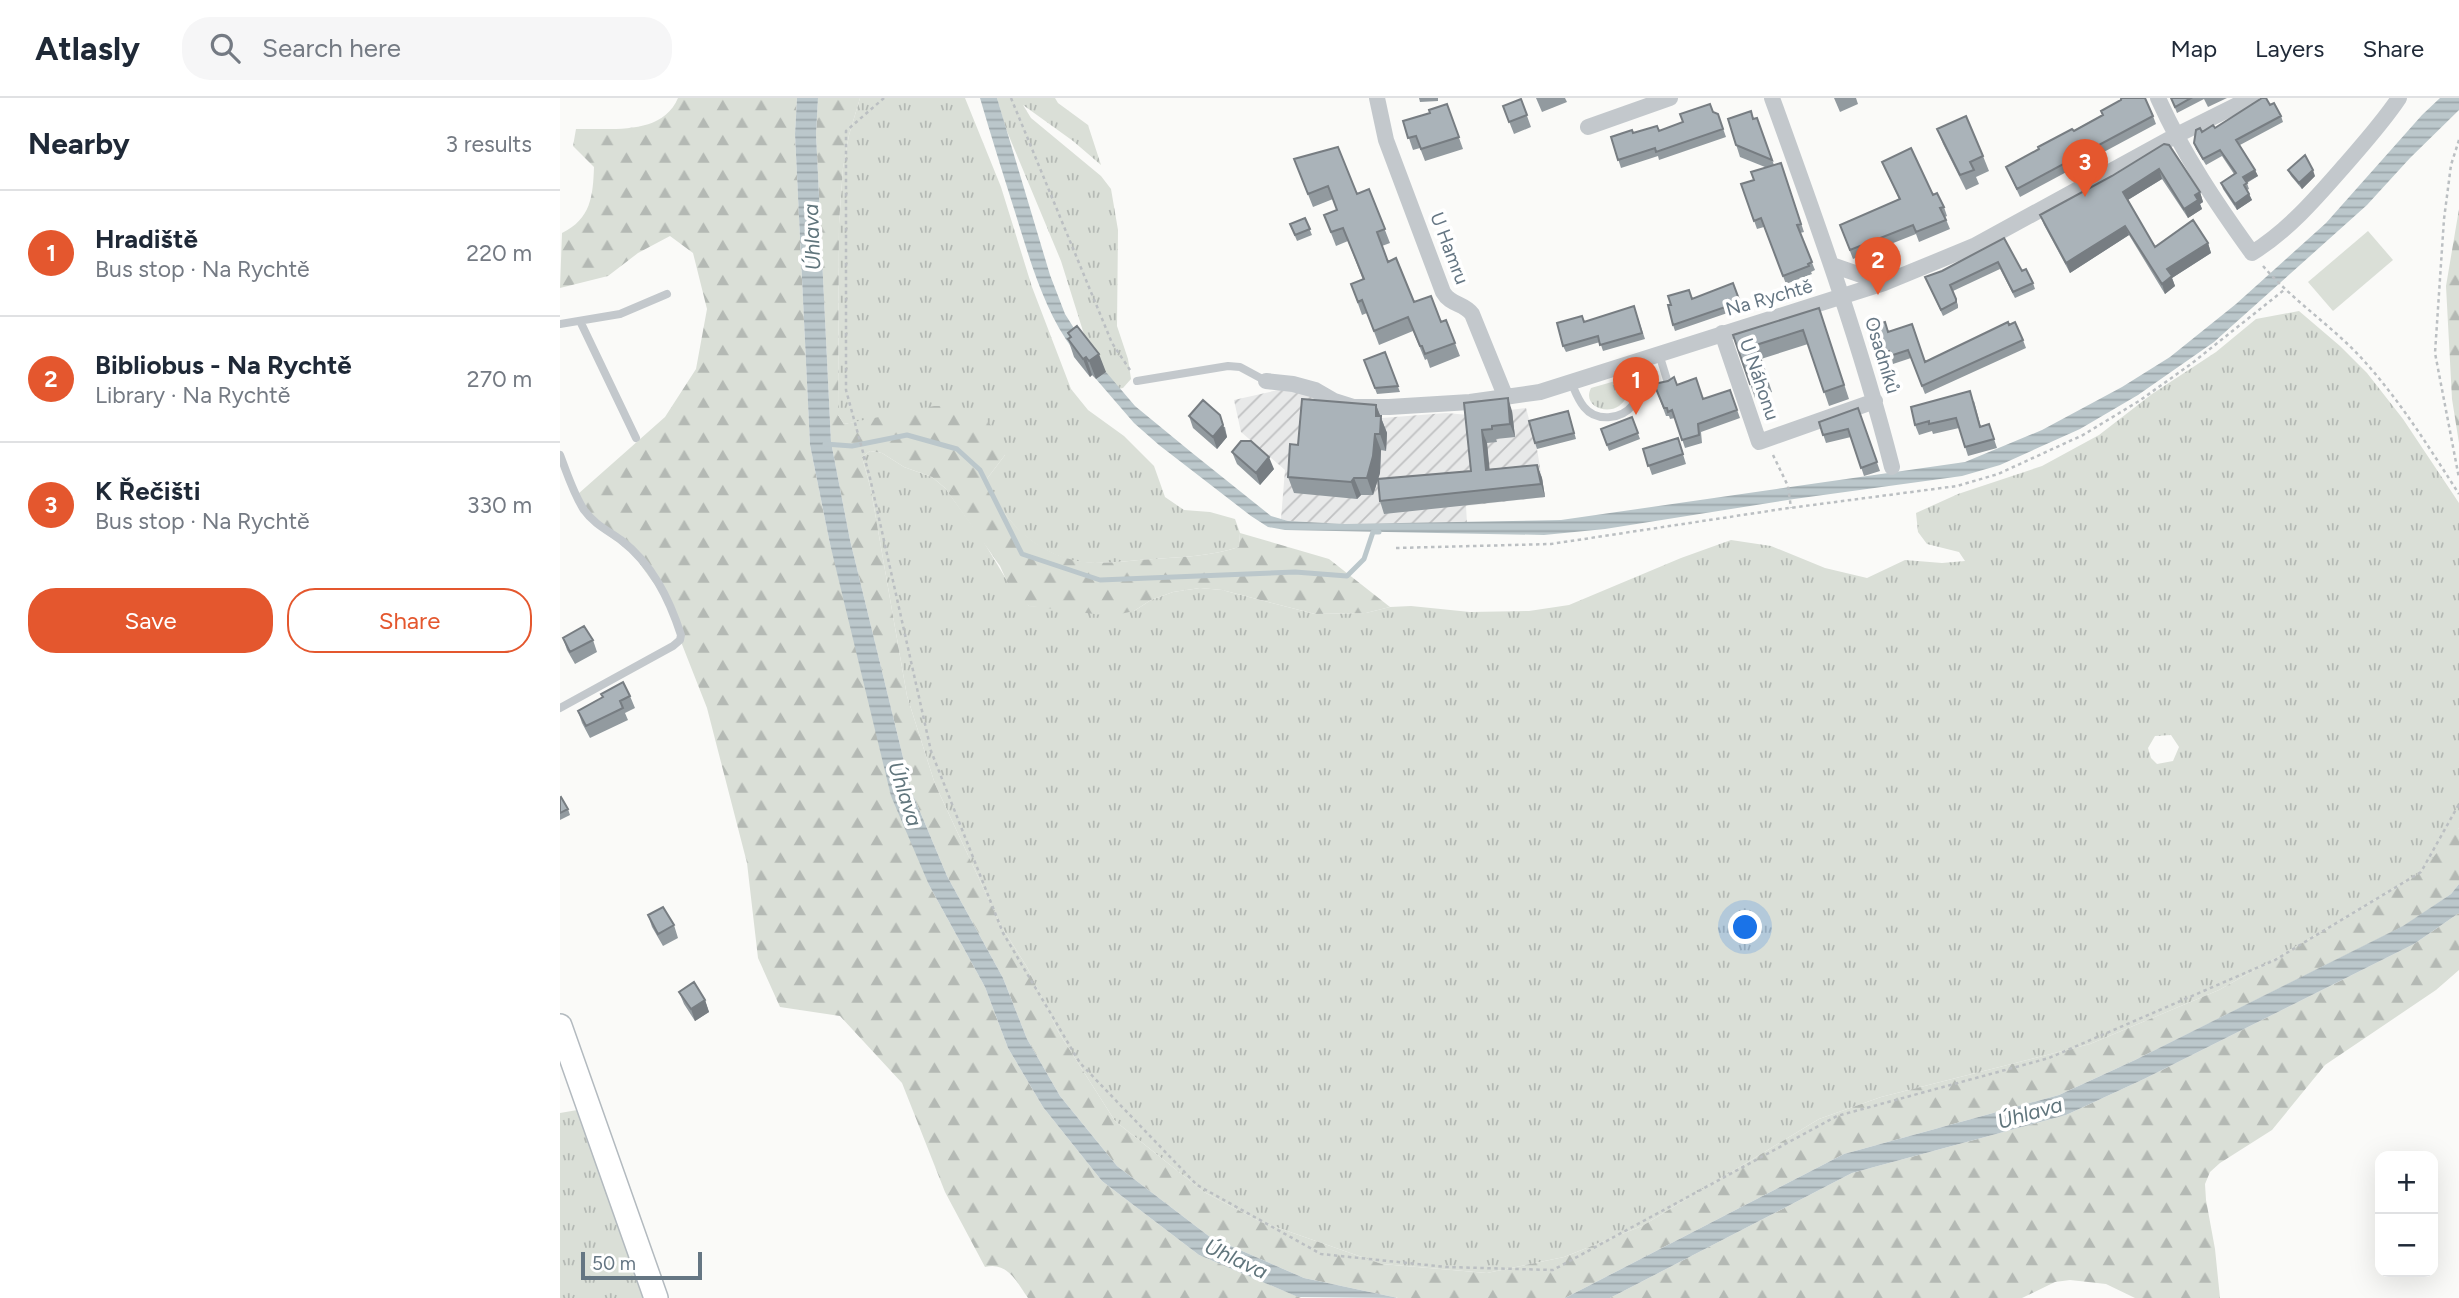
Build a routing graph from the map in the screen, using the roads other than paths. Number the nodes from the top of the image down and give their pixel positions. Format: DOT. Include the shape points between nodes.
graph roads {
  1 [pos="1377,98"];
  2 [pos="1670,98"];
  3 [pos="1772,98"];
  4 [pos="2158,98"];
  5 [pos="2251,98"];
  6 [pos="2399,98"];
  7 [pos="1588,127"];
  8 [pos="2175,136"];
  9 [pos="1832,265"];
  10 [pos="1884,283"];
  11 [pos="667,294"];
  12 [pos="1843,297"];
  13 [pos="580,321"];
  14 [pos="560,324"];
  15 [pos="1721,333"];
  16 [pos="1653,356"];
  17 [pos="1137,380"];
  18 [pos="1266,381"];
  19 [pos="1571,382"];
  20 [pos="1668,383"];
  21 [pos="1506,398"];
  22 [pos="1875,401"];
  23 [pos="636,438"];
  24 [pos="560,455"];
  25 [pos="1892,467"];
  26 [pos="560,708"];
  27 [pos="560,1026"];
  28 [pos="656,1298"];
  1 -- 21 [label="street, U Hamru" via="1386,140 1443,292 1449,301 1472,314"];
  2 -- 7 [label="street"];
  3 -- 9 [label="street, Osadníků"];
  4 -- 8 [label="street"];
  5 -- 8 [label="street, Na Rychtě"];
  6 -- 8 [label="street" via="2314,200 2275,239 2252,253"];
  8 -- 10 [label="street, Na Rychtě" via="1974,246"];
  9 -- 10 [label="street"];
  9 -- 12 [label="street, Osadníků"];
  10 -- 12 [label="street, Na Rychtě"];
  11 -- 13 [label="lane" via="620,314"];
  12 -- 15 [label="street, Na Rychtě"];
  12 -- 22 [label="street, Osadníků"];
  13 -- 14 [label="lane"];
  13 -- 23 [label="lane"];
  15 -- 16 [label="street, Na Rychtě"];
  15 -- 22 [label="street, U Náhonu" via="1759,442"];
  16 -- 19 [label="street, Na Rychtě"];
  16 -- 19 [label="lane" via="1632,407 1619,416 1593,415"];
  16 -- 20 [label="lane"];
  17 -- 18 [label="lane" via="1228,366"];
  18 -- 21 [label="street, Na Rychtě" via="1304,387 1353,407"];
  19 -- 21 [label="street, Na Rychtě"];
  22 -- 25 [label="street, Osadníků"];
  24 -- 26 [label="lane" via="585,511 640,559 663,588 681,635 673,646"];
  27 -- 28 [label="street"];
}
